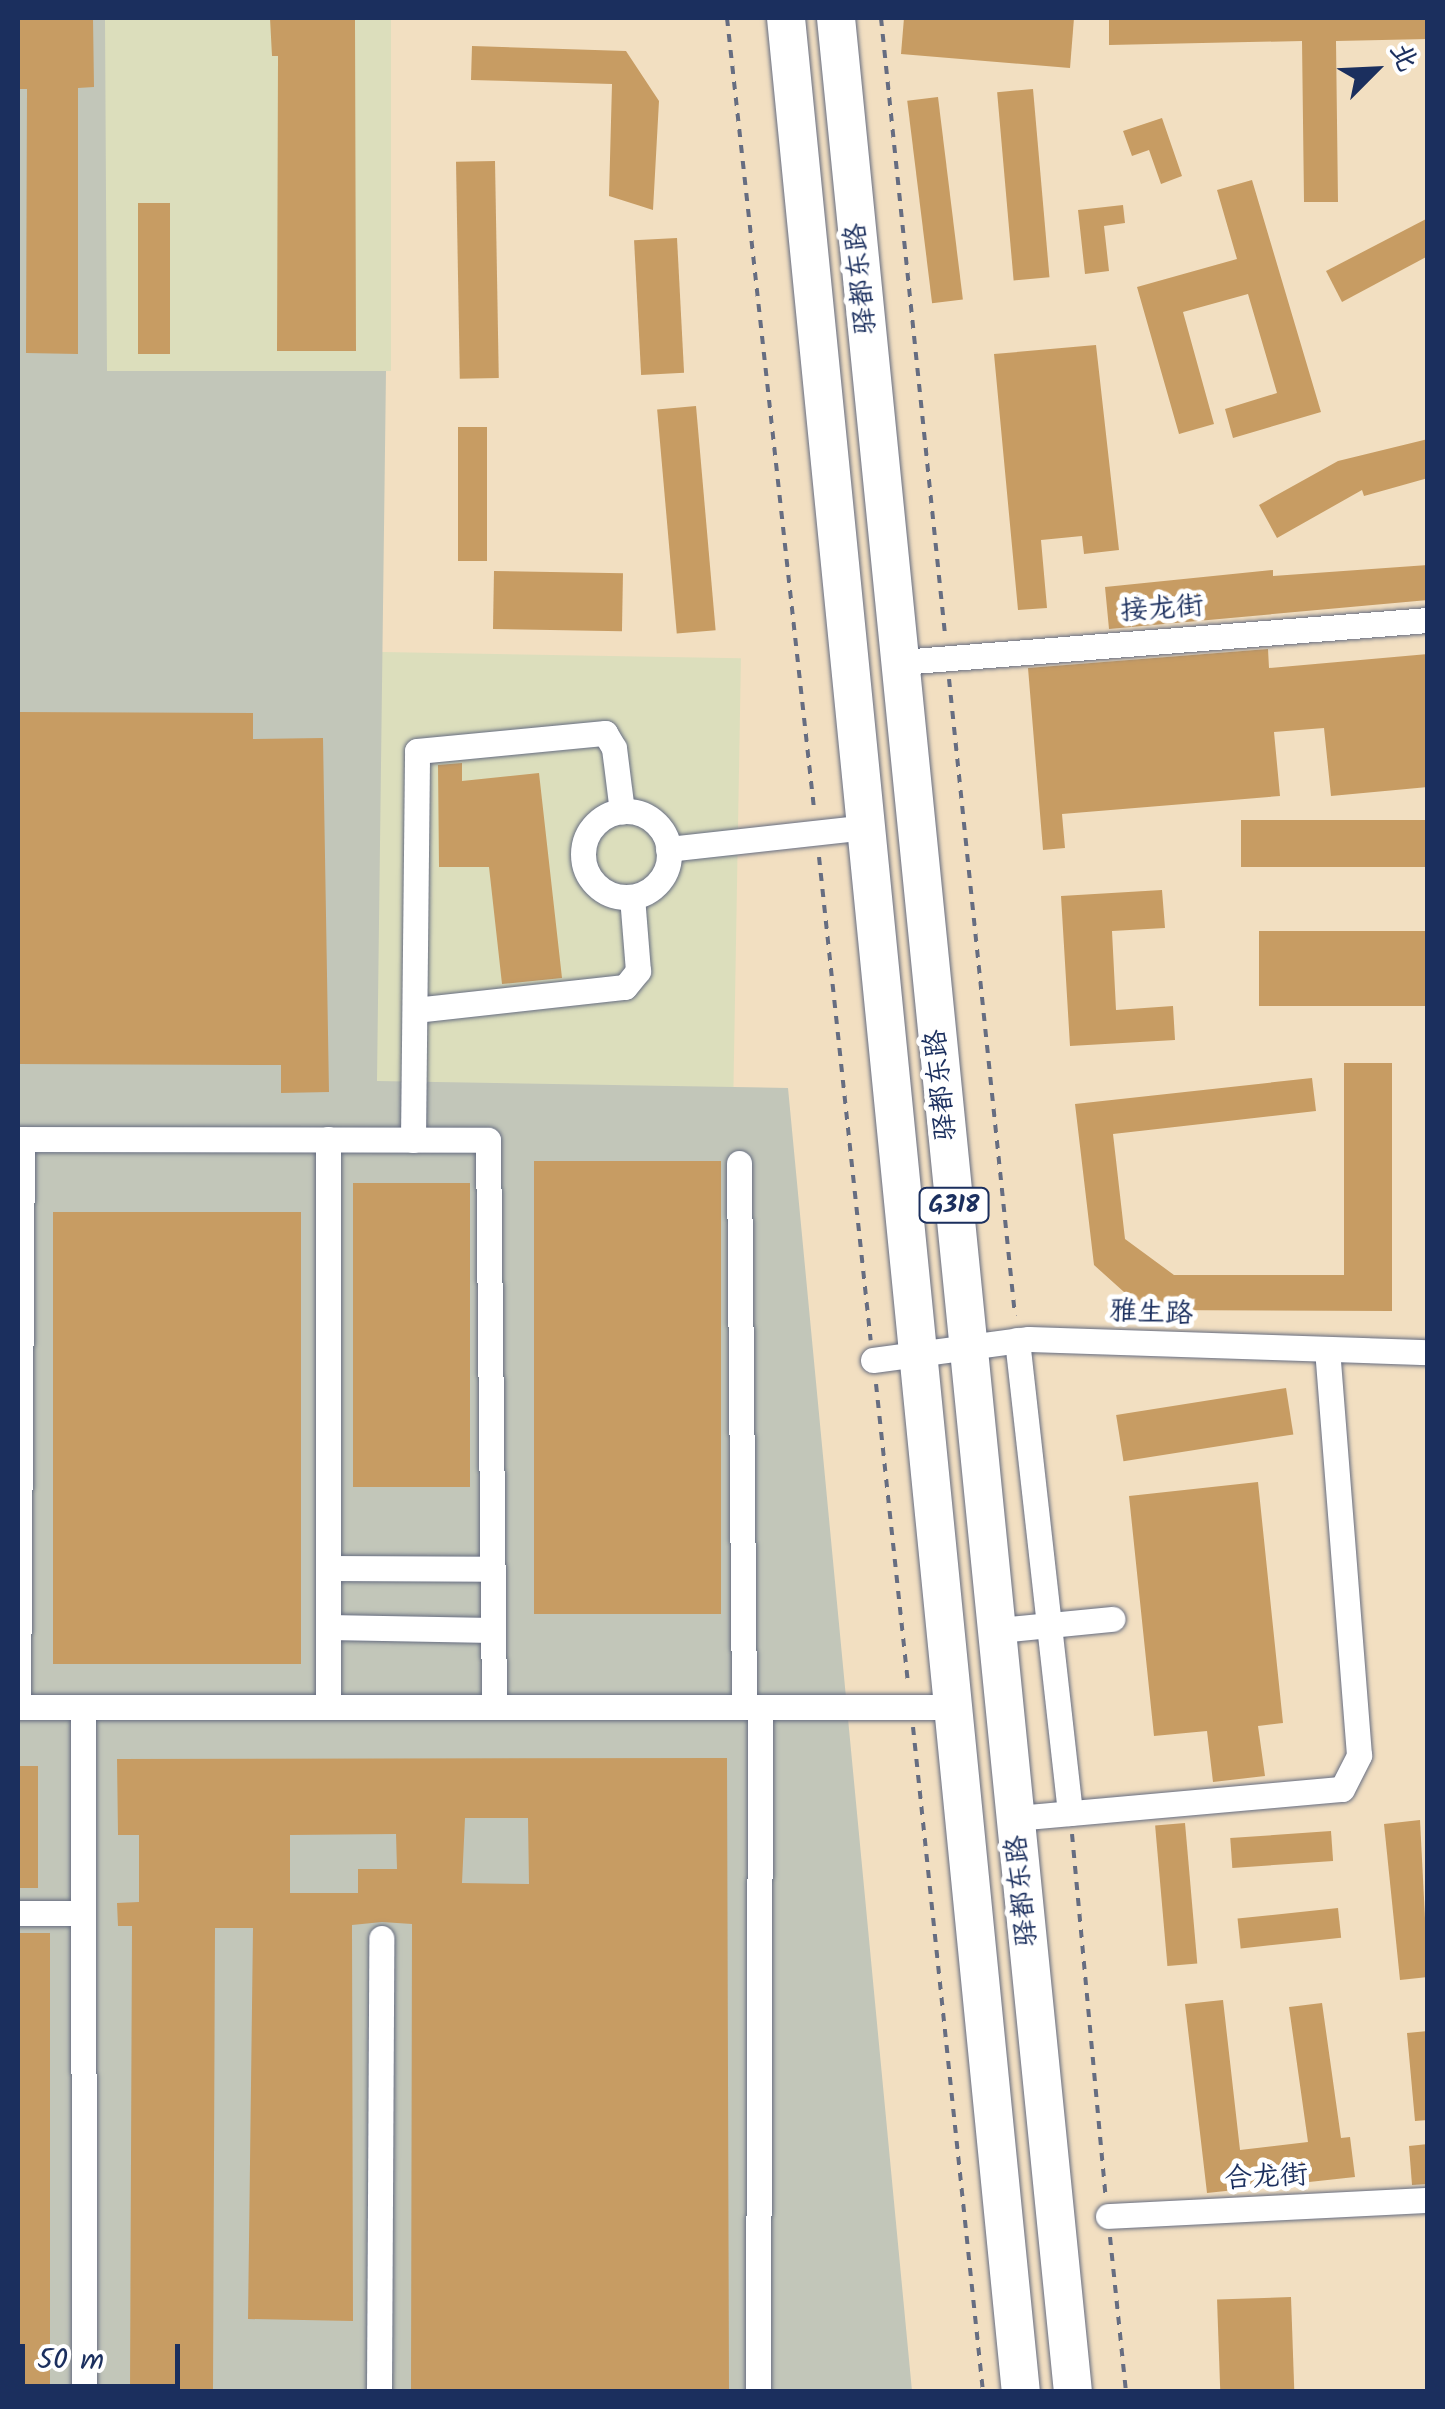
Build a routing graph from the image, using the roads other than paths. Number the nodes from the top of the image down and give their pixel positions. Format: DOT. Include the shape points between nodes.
graph roads {
  1 [pos="786,18"];
  2 [pos="836,18"];
  3 [pos="1428,620"];
  4 [pos="901,662"];
  5 [pos="622,811"];
  6 [pos="867,827"];
  7 [pos="668,849"];
  8 [pos="632,898"];
  9 [pos="415,1010"];
  10 [pos="20,1138"];
  11 [pos="328,1140"];
  12 [pos="413,1140"];
  13 [pos="738,1162"];
  14 [pos="1017,1340"];
  15 [pos="968,1346"];
  16 [pos="919,1352"];
  17 [pos="1327,1352"];
  18 [pos="1428,1352"];
  19 [pos="874,1360"];
  20 [pos="328,1568"];
  21 [pos="492,1569"];
  22 [pos="1112,1619"];
  23 [pos="1049,1624"];
  24 [pos="328,1628"];
  25 [pos="493,1630"];
  26 [pos="999,1630"];
  27 [pos="18,1707"];
  28 [pos="83,1707"];
  29 [pos="328,1707"];
  30 [pos="494,1707"];
  31 [pos="752,1707"];
  32 [pos="952,1707"];
  33 [pos="1070,1812"];
  34 [pos="1016,1818"];
  35 [pos="18,1913"];
  36 [pos="84,1913"];
  37 [pos="381,1938"];
  38 [pos="1428,2200"];
  39 [pos="1108,2216"];
  40 [pos="84,2392"];
  41 [pos="380,2392"];
  42 [pos="758,2392"];
  43 [pos="1021,2392"];
  44 [pos="1073,2392"];
  1 -- 6 [label="highway, 驿都东路 / G318"];
  2 -- 4 [label="highway, 驿都东路 / G318"];
  3 -- 4 [label="street, 接龙街"];
  4 -- 15 [label="highway, 驿都东路 / G318"];
  5 -- 7 [label="street" via="652,820"];
  5 -- 8 [label="street" via="590,830 582,856 604,892"];
  5 -- 9 [label="street" via="614,748 604,733 417,752"];
  6 -- 7 [label="street"];
  6 -- 16 [label="highway, 驿都东路 / G318"];
  7 -- 8 [label="street" via="658,884"];
  8 -- 9 [label="street" via="638,970 626,986"];
  9 -- 12 [label="street"];
  10 -- 11 [label="street"];
  10 -- 27 [label="street"];
  11 -- 12 [label="street"];
  11 -- 20 [label="street"];
  12 -- 21 [label="street" via="488,1140"];
  13 -- 31 [label="street"];
  14 -- 15 [label="street, 雅生路"];
  14 -- 17 [label="street, 雅生路"];
  14 -- 23 [label="street"];
  15 -- 16 [label="street, 雅生路"];
  15 -- 26 [label="highway, 驿都东路 / G318"];
  16 -- 19 [label="street, 雅生路"];
  16 -- 32 [label="highway, 驿都东路 / G318"];
  17 -- 18 [label="street, 雅生路"];
  17 -- 33 [label="street" via="1359,1754 1342,1789"];
  20 -- 21 [label="street"];
  20 -- 24 [label="street"];
  21 -- 25 [label="street"];
  22 -- 23 [label="street"];
  23 -- 26 [label="street"];
  23 -- 33 [label="street"];
  24 -- 25 [label="street"];
  24 -- 29 [label="street"];
  25 -- 30 [label="street"];
  26 -- 34 [label="highway, 驿都东路 / G318"];
  27 -- 28 [label="street"];
  28 -- 29 [label="street"];
  28 -- 36 [label="street"];
  29 -- 30 [label="street"];
  30 -- 31 [label="street"];
  31 -- 32 [label="street"];
  31 -- 42 [label="street"];
  32 -- 43 [label="highway, 驿都东路 / G318"];
  33 -- 34 [label="street"];
  34 -- 44 [label="highway, 驿都东路 / G318"];
  35 -- 36 [label="street"];
  36 -- 40 [label="street"];
  37 -- 41 [label="street"];
  38 -- 39 [label="street, 合龙街"];
}
